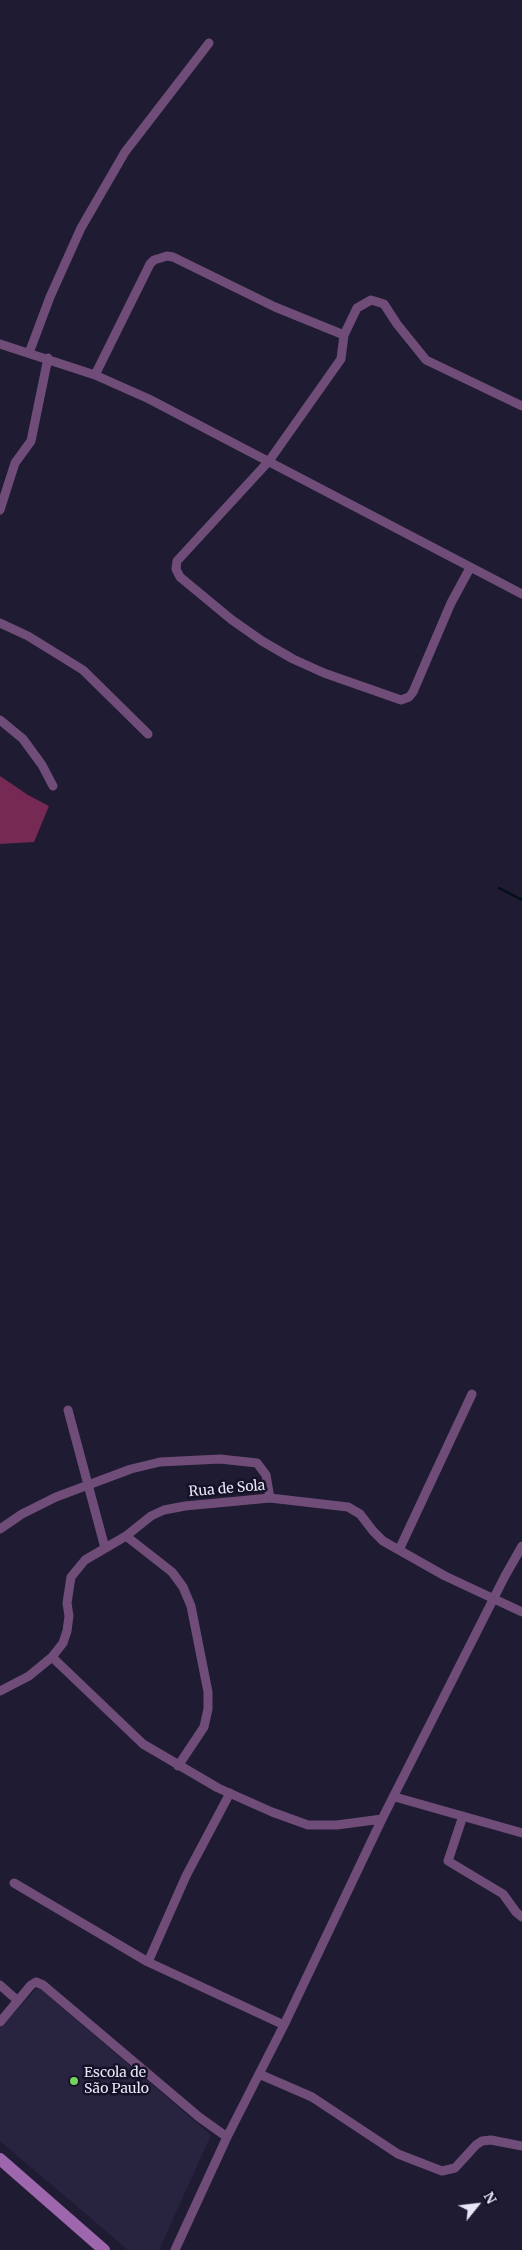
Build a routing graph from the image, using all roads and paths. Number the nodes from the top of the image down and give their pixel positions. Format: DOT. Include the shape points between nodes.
graph roads {
  1 [pos="209,43"];
  2 [pos="344,335"];
  3 [pos="0,344"];
  4 [pos="29,353"];
  5 [pos="48,358"];
  6 [pos="95,375"];
  7 [pos="522,406"];
  8 [pos="269,461"];
  9 [pos="0,510"];
  10 [pos="470,568"];
  11 [pos="522,594"];
  12 [pos="0,623"];
  13 [pos="0,720"];
  14 [pos="148,734"];
  15 [pos="53,786"];
  16 [pos="472,1394"];
  17 [pos="68,1410"];
  18 [pos="89,1484"];
  19 [pos="270,1498"];
  20 [pos="0,1529"];
  21 [pos="126,1536"];
  22 [pos="522,1546"];
  23 [pos="105,1548"];
  24 [pos="399,1550"];
  25 [pos="493,1600"];
  26 [pos="522,1612"];
  27 [pos="52,1657"];
  28 [pos="0,1691"];
  29 [pos="178,1766"];
  30 [pos="230,1793"];
  31 [pos="394,1797"];
  32 [pos="463,1816"];
  33 [pos="382,1819"];
  34 [pos="522,1833"];
  35 [pos="14,1883"];
  36 [pos="522,1916"];
  37 [pos="148,1962"];
  38 [pos="0,1985"];
  39 [pos="18,2001"];
  40 [pos="0,2022"];
  41 [pos="284,2025"];
  42 [pos="259,2074"];
  43 [pos="227,2137"];
  44 [pos="522,2146"];
  45 [pos="0,2159"];
  46 [pos="104,2250"];
  47 [pos="175,2250"];
  1 -- 4 [label="street" via="126,152 81,228"];
  2 -- 6 [label="street" via="166,256 150,264"];
  2 -- 7 [label="street" via="357,308 371,300 384,304 426,360"];
  2 -- 8 [label="street" via="341,359"];
  3 -- 4 [label="street"];
  4 -- 5 [label="street"];
  5 -- 6 [label="street"];
  5 -- 9 [label="street" via="31,441 15,463"];
  6 -- 8 [label="street"];
  8 -- 10 [label="street"];
  8 -- 10 [label="street" via="177,560 176,569 180,577 232,620 293,659 398,700 406,699 413,692 451,603"];
  10 -- 11 [label="street"];
  12 -- 14 [label="street" via="83,670"];
  13 -- 15 [label="street" via="23,739"];
  16 -- 24 [label="street"];
  17 -- 18 [label="street"];
  18 -- 19 [label="street" via="160,1462 237,1460 261,1466"];
  18 -- 20 [label="street" via="22,1514"];
  18 -- 23 [label="street"];
  19 -- 21 [label="street, Rua de Sola" via="164,1510 142,1522"];
  19 -- 24 [label="street, Rua de Sola" via="348,1507 360,1514 375,1535"];
  21 -- 23 [label="street, Rua de Sola"];
  21 -- 29 [label="street" via="172,1572 191,1606 208,1692 208,1709 204,1727"];
  22 -- 25 [label="street"];
  23 -- 27 [label="street, Rua de Sola" via="85,1560 71,1577 67,1632"];
  24 -- 25 [label="street, Rua de Sola"];
  25 -- 26 [label="street, Rua de Sola"];
  25 -- 31 [label="street"];
  27 -- 28 [label="street, Rua de Sola" via="29,1676"];
  27 -- 29 [label="street" via="143,1744"];
  29 -- 30 [label="street"];
  30 -- 33 [label="street" via="308,1825"];
  30 -- 37 [label="street" via="186,1876"];
  31 -- 32 [label="street"];
  31 -- 33 [label="street"];
  32 -- 34 [label="street"];
  32 -- 36 [label="street" via="448,1861 503,1894"];
  33 -- 41 [label="street"];
  35 -- 37 [label="street"];
  37 -- 41 [label="street"];
  38 -- 39 [label="street"];
  39 -- 40 [label="street"];
  39 -- 43 [label="street" via="36,1982 43,1985 198,2117"];
  41 -- 42 [label="street"];
  42 -- 43 [label="street"];
  42 -- 44 [label="street" via="312,2097 398,2154 442,2171 455,2168 482,2141"];
  43 -- 47 [label="street"];
  45 -- 46 [label="main road"];
}
